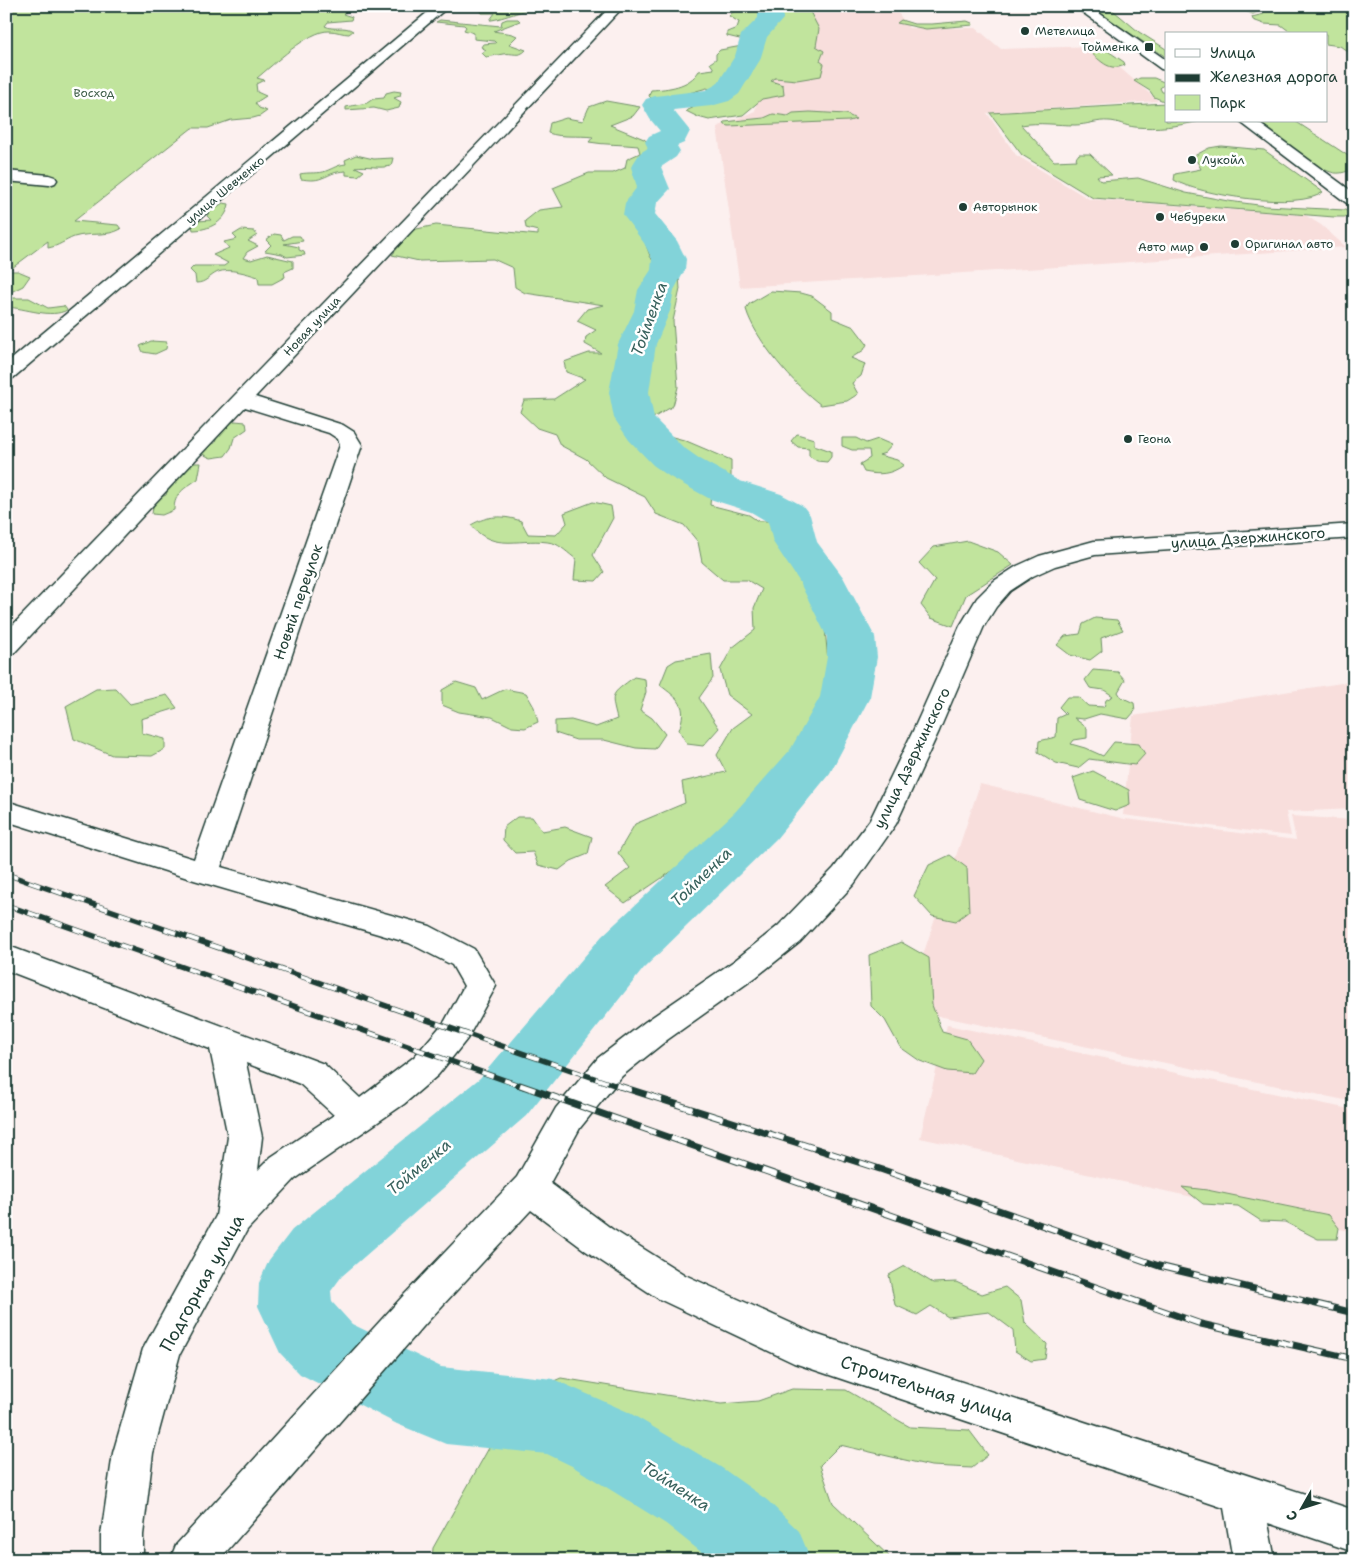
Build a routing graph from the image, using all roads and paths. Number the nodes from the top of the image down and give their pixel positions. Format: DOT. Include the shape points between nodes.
graph roads {
  1 [pos="443,6"];
  2 [pos="618,6"];
  3 [pos="1080,6"];
  4 [pos="1165,65"];
  5 [pos="1247,122"];
  6 [pos="6,176"];
  7 [pos="50,180"];
  8 [pos="1354,201"];
  9 [pos="6,374"];
  10 [pos="242,400"];
  11 [pos="1354,532"];
  12 [pos="6,647"];
  13 [pos="6,811"];
  14 [pos="204,873"];
  15 [pos="6,957"];
  16 [pos="225,1041"];
  17 [pos="357,1116"];
  18 [pos="530,1188"];
  19 [pos="234,1218"];
  20 [pos="1242,1493"];
  21 [pos="1354,1531"];
  22 [pos="122,1560"];
  23 [pos="191,1560"];
  24 [pos="1254,1560"];
  1 -- 9 [label="street, улица Шевченко"];
  2 -- 10 [label="street, Новая улица"];
  3 -- 4 [label="street"];
  5 -- 8 [label="street"];
  6 -- 7 [label="street"];
  10 -- 12 [label="street, Новая улица"];
  10 -- 14 [label="street, Новый переулок" via="336,429 347,436 352,445"];
  11 -- 18 [label="street, улица Дзержинского" via="1094,548 1048,561 1002,586 986,603 972,626 882,824 844,876 790,934 610,1067 568,1118"];
  13 -- 14 [label="street"];
  14 -- 17 [label="street, Подгорная улица" via="419,934 462,957 480,986 456,1030 426,1066 392,1094"];
  15 -- 16 [label="street"];
  16 -- 17 [label="street" via="312,1074"];
  16 -- 19 [label="street" via="245,1137"];
  17 -- 19 [label="street, Подгорная улица" via="283,1168"];
  18 -- 20 [label="street, Строительная улица" via="599,1240 672,1287 808,1350"];
  18 -- 23 [label="street, улица Дзержинского" via="416,1308"];
  19 -- 22 [label="street, Подгорная улица" via="162,1349 133,1453 122,1535"];
  20 -- 21 [label="street, Строительная улица"];
  20 -- 24 [label="street"];
}
